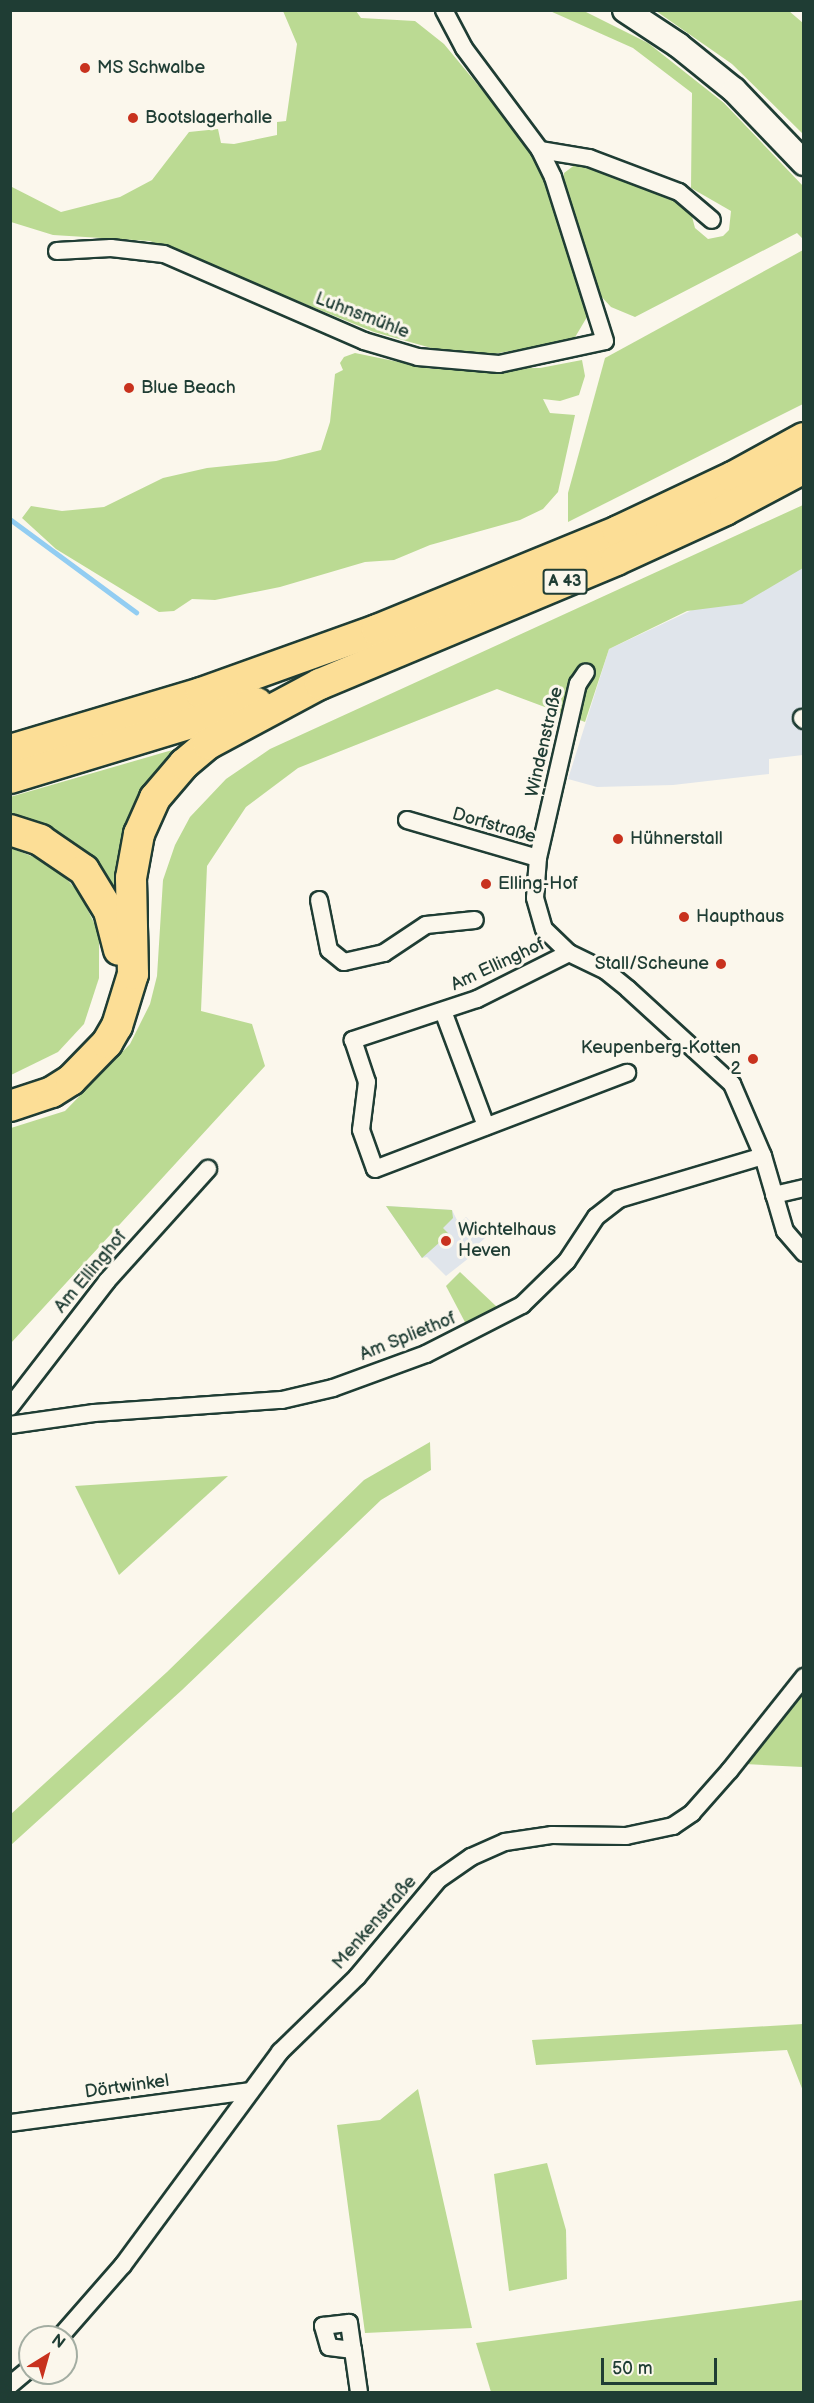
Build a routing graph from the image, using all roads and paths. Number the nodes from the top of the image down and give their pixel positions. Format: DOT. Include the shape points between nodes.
graph roads {
  1 [pos="444,10"];
  2 [pos="625,10"];
  3 [pos="540,150"];
  4 [pos="804,163"];
  5 [pos="712,220"];
  6 [pos="57,250"];
  7 [pos="804,438"];
  8 [pos="804,468"];
  9 [pos="586,672"];
  10 [pos="320,684"];
  11 [pos="10,750"];
  12 [pos="10,778"];
  13 [pos="407,820"];
  14 [pos="10,830"];
  15 [pos="538,858"];
  16 [pos="319,900"];
  17 [pos="475,920"];
  18 [pos="568,952"];
  19 [pos="443,1011"];
  20 [pos="627,1073"];
  21 [pos="10,1090"];
  22 [pos="10,1106"];
  23 [pos="486,1126"];
  24 [pos="763,1156"];
  25 [pos="208,1168"];
  26 [pos="804,1188"];
  27 [pos="774,1195"];
  28 [pos="804,1253"];
  29 [pos="10,1407"];
  30 [pos="10,1425"];
  31 [pos="804,1677"];
  32 [pos="249,2091"];
  33 [pos="10,2123"];
  34 [pos="70,2325"];
  35 [pos="353,2350"];
  36 [pos="359,2392"];
  1 -- 3 [label="street" via="464,48"];
  2 -- 4 [label="street" via="678,45 734,90"];
  3 -- 5 [label="street" via="588,158 679,192"];
  3 -- 6 [label="street, Luhnsmühle" via="553,177 605,341 541,358 499,364 418,357 364,341 164,254 111,248"];
  7 -- 11 [label="highway, A 43" via="733,477 618,531 377,630 201,693"];
  8 -- 10 [label="highway, A 43" via="725,510 616,560"];
  9 -- 15 [label="street, Windenstraße" via="578,684"];
  10 -- 12 [label="highway, A 43"];
  10 -- 22 [label="highway" via="208,744 184,764 155,798 134,854 130,909 133,974 117,1026 107,1043 71,1080 52,1092"];
  13 -- 15 [label="street, Dorfstraße"];
  14 -- 21 [label="highway" via="40,840 84,870 109,911 119,951 112,997 89,1040 58,1069"];
  15 -- 18 [label="street, Dorfstraße" via="535,898 541,921"];
  16 -- 17 [label="street" via="329,950 344,962 384,953 426,925"];
  18 -- 19 [label="street, Am Ellinghof" via="477,999"];
  18 -- 24 [label="street, Dorfstraße" via="613,977 722,1073 741,1100"];
  19 -- 23 [label="street, Am Ellinghof"];
  19 -- 23 [label="street, Am Ellinghof" via="353,1040 367,1082 361,1130 375,1168"];
  20 -- 23 [label="street, Am Ellinghof"];
  24 -- 27 [label="street, Dorfstraße"];
  24 -- 30 [label="street, Am Spliethof" via="619,1199 597,1217 567,1261 522,1305 426,1354 333,1388 282,1400 94,1413"];
  25 -- 29 [label="street, Am Ellinghof" via="107,1281"];
  26 -- 27 [label="street"];
  27 -- 28 [label="street, Dorfstraße" via="784,1231"];
  31 -- 32 [label="street, Menkenstraße" via="730,1770 692,1813 673,1826 626,1836 529,1836 471,1857 441,1877 357,1977 285,2046"];
  32 -- 33 [label="street, Dörtwinkel"];
  32 -- 34 [label="street, Menkenstraße" via="123,2265"];
  35 -- 36 [label="street"];
}
